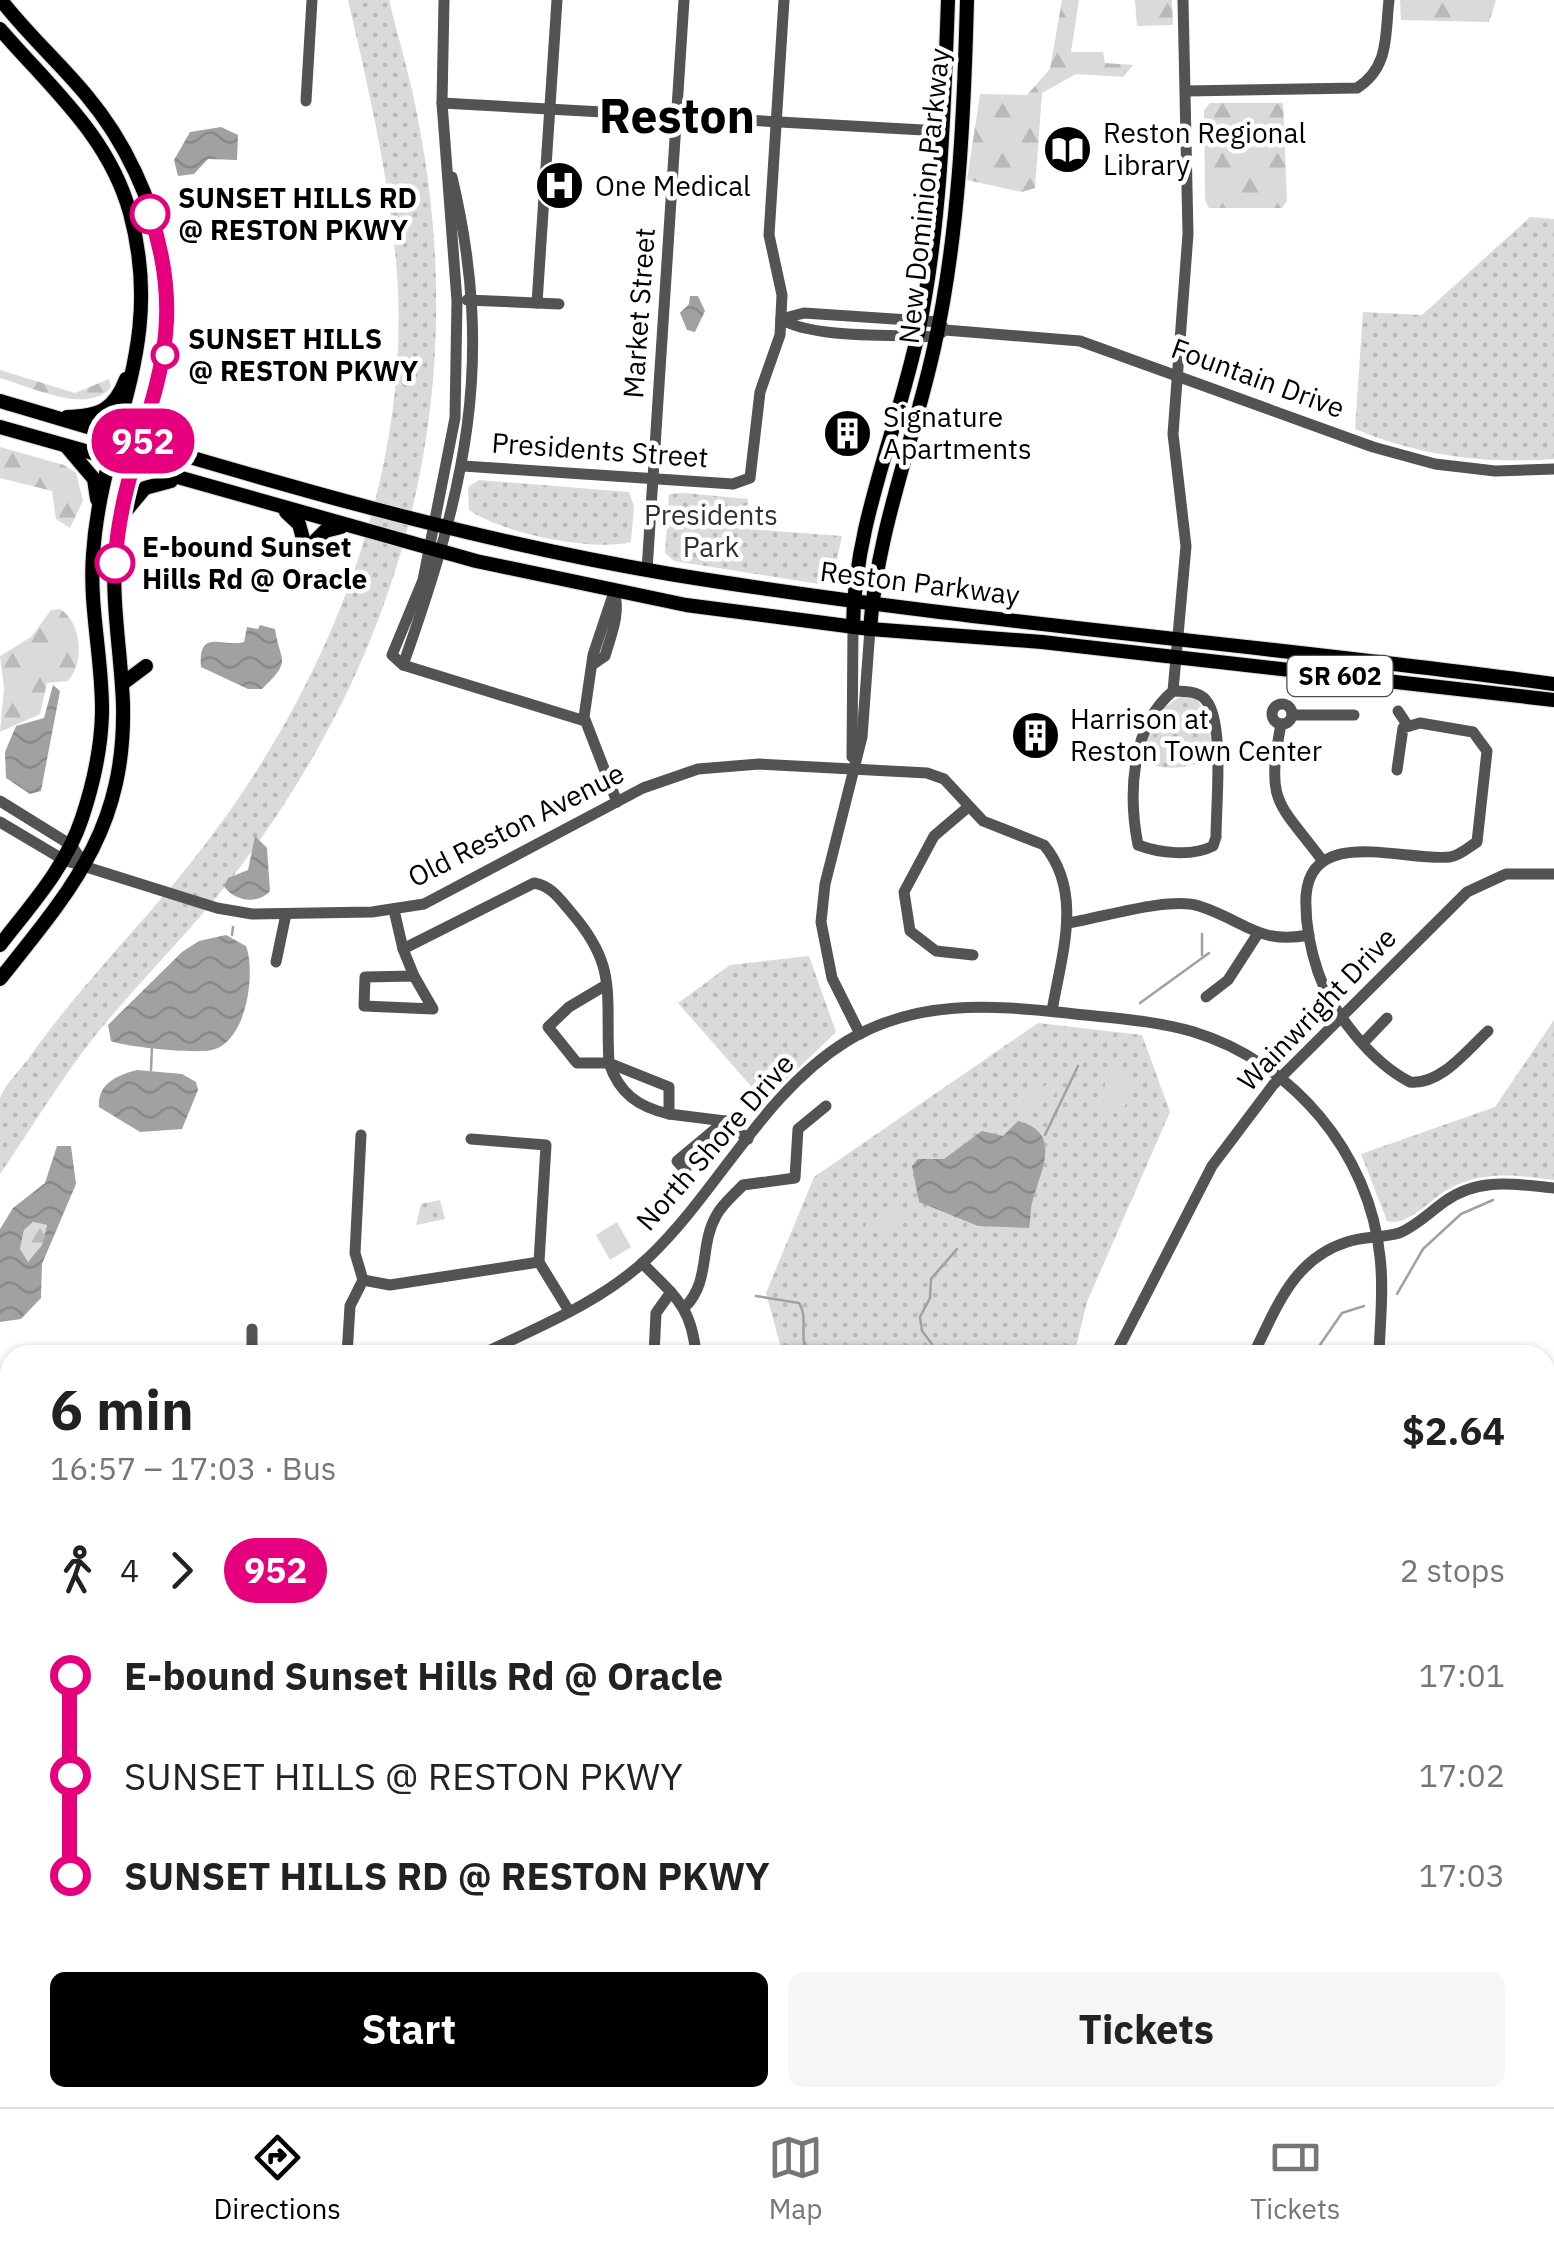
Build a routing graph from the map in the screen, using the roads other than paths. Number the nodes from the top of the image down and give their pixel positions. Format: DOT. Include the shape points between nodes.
graph roads {
  1 [pos="2,0"];
  2 [pos="312,0"];
  3 [pos="444,0"];
  4 [pos="556,0"];
  5 [pos="684,0"];
  6 [pos="784,0"];
  7 [pos="948,0"];
  8 [pos="967,0"];
  9 [pos="1183,0"];
  10 [pos="1389,0"];
  11 [pos="0,29"];
  12 [pos="1186,91"];
  13 [pos="306,100"];
  14 [pos="442,103"];
  15 [pos="549,109"];
  16 [pos="677,116"];
  17 [pos="775,122"];
  18 [pos="941,131"];
  19 [pos="445,149"];
  20 [pos="472,300"];
  21 [pos="458,301"];
  22 [pos="537,303"];
  23 [pos="560,304"];
  24 [pos="781,320"];
  25 [pos="919,328"];
  26 [pos="940,330"];
  27 [pos="140,346"];
  28 [pos="1176,374"];
  29 [pos="0,401"];
  30 [pos="54,417"];
  31 [pos="0,427"];
  32 [pos="118,435"];
  33 [pos="143,442"];
  34 [pos="66,445"];
  35 [pos="112,460"];
  36 [pos="463,466"];
  37 [pos="134,468"];
  38 [pos="1554,469"];
  39 [pos="653,479"];
  40 [pos="185,482"];
  41 [pos="281,508"];
  42 [pos="98,511"];
  43 [pos="120,521"];
  44 [pos="441,524"];
  45 [pos="351,527"];
  46 [pos="434,550"];
  47 [pos="647,570"];
  48 [pos="614,592"];
  49 [pos="853,600"];
  50 [pos="872,602"];
  51 [pos="853,627"];
  52 [pos="870,629"];
  53 [pos="1178,640"];
  54 [pos="120,652"];
  55 [pos="1176,657"];
  56 [pos="122,684"];
  57 [pos="1554,684"];
  58 [pos="1173,691"];
  59 [pos="1554,700"];
  60 [pos="1398,711"];
  61 [pos="1354,714"];
  62 [pos="585,722"];
  63 [pos="1408,726"];
  64 [pos="1397,770"];
  65 [pos="852,771"];
  66 [pos="0,802"];
  67 [pos="617,802"];
  68 [pos="968,808"];
  69 [pos="0,822"];
  70 [pos="67,852"];
  71 [pos="1322,860"];
  72 [pos="86,866"];
  73 [pos="1554,874"];
  74 [pos="394,910"];
  75 [pos="286,914"];
  76 [pos="1068,923"];
  77 [pos="1257,934"];
  78 [pos="1309,936"];
  79 [pos="0,945"];
  80 [pos="403,949"];
  81 [pos="973,955"];
  82 [pos="276,962"];
  83 [pos="414,976"];
  84 [pos="0,979"];
  85 [pos="606,984"];
  86 [pos="1206,997"];
  87 [pos="1052,1011"];
  88 [pos="1339,1018"];
  89 [pos="1388,1018"];
  90 [pos="1488,1031"];
  91 [pos="860,1034"];
  92 [pos="1364,1042"];
  93 [pos="609,1063"];
  94 [pos="1280,1077"];
  95 [pos="826,1106"];
  96 [pos="669,1114"];
  97 [pos="724,1121"];
  98 [pos="361,1135"];
  99 [pos="748,1138"];
  100 [pos="471,1139"];
  101 [pos="686,1170"];
  102 [pos="1554,1188"];
  103 [pos="1376,1234"];
  104 [pos="539,1262"];
  105 [pos="642,1263"];
  106 [pos="363,1280"];
  107 [pos="671,1292"];
  108 [pos="685,1306"];
  109 [pos="569,1312"];
  110 [pos="252,1329"];
  111 [pos="252,1345"];
  112 [pos="348,1345"];
  113 [pos="501,1345"];
  114 [pos="654,1345"];
  115 [pos="695,1345"];
  116 [pos="1120,1345"];
  117 [pos="1259,1345"];
  118 [pos="1379,1345"];
  1 -- 33 [label="main road" via="100,111 140,182 158,236 167,342"];
  2 -- 13 [label="street"];
  3 -- 14 [label="street"];
  4 -- 15 [label="street"];
  5 -- 16 [label="street, Market Street"];
  6 -- 17 [label="street"];
  7 -- 18 [label="main road, New Dominion Parkway"];
  8 -- 26 [label="main road, New Dominion Parkway"];
  9 -- 12 [label="street"];
  10 -- 12 [label="street" via="1384,57 1358,88"];
  11 -- 27 [label="main road" via="77,112 115,174 140,264"];
  12 -- 28 [label="street" via="1188,242"];
  14 -- 15 [label="street"];
  14 -- 19 [label="street"];
  15 -- 16 [label="street"];
  15 -- 22 [label="street"];
  16 -- 17 [label="street"];
  16 -- 39 [label="street, Market Street"];
  17 -- 18 [label="street"];
  17 -- 24 [label="street" via="769,235"];
  18 -- 25 [label="main road, New Dominion Parkway"];
  19 -- 20 [label="street"];
  19 -- 21 [label="street"];
  20 -- 21 [label="street"];
  20 -- 22 [label="street"];
  20 -- 36 [label="street" via="475,373"];
  21 -- 44 [label="street" via="455,418"];
  22 -- 23 [label="street"];
  24 -- 25 [label="street, Fountain Drive" via="793,327"];
  24 -- 39 [label="street, Presidents Street" via="760,392 752,475 733,484"];
  25 -- 26 [label="street, Fountain Drive"];
  25 -- 49 [label="main road, New Dominion Parkway" via="862,530"];
  26 -- 28 [label="street, Fountain Drive" via="1080,341"];
  26 -- 50 [label="main road, New Dominion Parkway" via="888,510"];
  27 -- 30 [label="main road" via="111,407 99,415"];
  27 -- 32 [label="main road"];
  28 -- 38 [label="street, Fountain Drive" via="1404,456 1466,468"];
  28 -- 53 [label="street" via="1173,434 1186,546"];
  29 -- 30 [label="main road, Reston Parkway / SR 602"];
  30 -- 32 [label="main road, Reston Parkway / SR 602"];
  31 -- 34 [label="main road, Reston Parkway / SR 602"];
  32 -- 33 [label="main road, Reston Parkway / SR 602"];
  32 -- 35 [label="main road"];
  33 -- 37 [label="main road"];
  33 -- 44 [label="main road, Reston Parkway / SR 602"];
  34 -- 35 [label="main road, Reston Parkway / SR 602"];
  34 -- 42 [label="main road" via="94,479"];
  35 -- 37 [label="main road, Reston Parkway / SR 602"];
  35 -- 42 [label="main road"];
  36 -- 39 [label="street, Presidents Street"];
  36 -- 44 [label="street"];
  37 -- 40 [label="main road, Reston Parkway / SR 602"];
  37 -- 43 [label="main road"];
  39 -- 47 [label="street, Market Street"];
  40 -- 41 [label="main road, Reston Parkway / SR 602"];
  40 -- 43 [label="main road" via="151,484"];
  41 -- 45 [label="main road, Reston Parkway / SR 602"];
  41 -- 45 [label="main road" via="299,524 306,550 325,532"];
  42 -- 70 [label="main road" via="92,577 101,732 89,795"];
  43 -- 54 [label="main road"];
  44 -- 46 [label="street"];
  44 -- 47 [label="main road, Reston Parkway / SR 602"];
  45 -- 46 [label="main road, Reston Parkway / SR 602"];
  46 -- 48 [label="main road, Reston Parkway / SR 602"];
  46 -- 62 [label="street" via="402,666"];
  47 -- 49 [label="main road, Reston Parkway / SR 602"];
  48 -- 51 [label="main road, Reston Parkway / SR 602"];
  48 -- 62 [label="street" via="593,656"];
  49 -- 50 [label="main road, Reston Parkway / SR 602"];
  49 -- 51 [label="main road, New Dominion Parkway"];
  50 -- 52 [label="main road, New Dominion Parkway"];
  50 -- 53 [label="main road, Reston Parkway / SR 602"];
  51 -- 52 [label="main road, Reston Parkway / SR 602"];
  51 -- 65 [label="street"];
  52 -- 55 [label="main road, Reston Parkway / SR 602"];
  52 -- 65 [label="street" via="862,737"];
  53 -- 55 [label="street"];
  53 -- 57 [label="main road, Reston Parkway / SR 602"];
  54 -- 56 [label="main road"];
  54 -- 56 [label="main road" via="146,666"];
  55 -- 58 [label="street"];
  55 -- 59 [label="main road, Reston Parkway / SR 602"];
  56 -- 72 [label="main road" via="120,750"];
  58 -- 58 [label="street" via="1152,714 1138,750 1138,845 1203,851 1216,837 1216,734 1209,704 1197,693"];
  60 -- 63 [label="street"];
  61 -- 71 [label="street" via="1292,715 1287,706 1272,714 1281,724 1278,804"];
  62 -- 67 [label="street"];
  63 -- 64 [label="street"];
  63 -- 71 [label="street" via="1473,732 1487,751 1476,842 1454,857 1345,852"];
  65 -- 67 [label="street, Old Reston Avenue" via="720,766 676,775"];
  65 -- 68 [label="street, Old Reston Avenue" via="937,776"];
  65 -- 91 [label="street" via="821,922 832,978"];
  66 -- 70 [label="street"];
  67 -- 74 [label="street, Old Reston Avenue" via="443,894"];
  68 -- 76 [label="street, Old Reston Avenue" via="999,830 1044,845 1062,882"];
  68 -- 81 [label="street" via="934,836 904,892 910,931 936,951"];
  69 -- 70 [label="street"];
  70 -- 72 [label="street"];
  70 -- 79 [label="main road"];
  71 -- 78 [label="street" via="1308,880"];
  72 -- 75 [label="street, Old Reston Avenue" via="217,908"];
  72 -- 84 [label="main road"];
  73 -- 88 [label="street, Wainwright Drive" via="1506,874 1467,892"];
  74 -- 75 [label="street, Old Reston Avenue"];
  74 -- 80 [label="street"];
  75 -- 82 [label="street"];
  76 -- 77 [label="street" via="1178,903 1198,905"];
  76 -- 87 [label="street"];
  77 -- 78 [label="street" via="1281,940"];
  77 -- 86 [label="street" via="1246,957"];
  78 -- 88 [label="street"];
  80 -- 83 [label="street"];
  80 -- 85 [label="street" via="534,882 548,886 597,942"];
  83 -- 83 [label="street" via="366,977 364,1006 433,1009"];
  85 -- 93 [label="street"];
  85 -- 93 [label="street" via="548,1027 576,1062"];
  87 -- 91 [label="street, North Shore Drive" via="951,1006"];
  87 -- 94 [label="street, North Shore Drive" via="1196,1032"];
  88 -- 92 [label="street"];
  88 -- 94 [label="street, Wainwright Drive"];
  89 -- 92 [label="street"];
  90 -- 92 [label="street" via="1440,1074 1418,1083 1404,1079"];
  91 -- 99 [label="street, North Shore Drive" via="806,1072"];
  93 -- 96 [label="street" via="630,1098"];
  93 -- 96 [label="street" via="670,1087"];
  94 -- 103 [label="street, North Shore Drive" via="1342,1148"];
  94 -- 116 [label="street, Wainwright Drive" via="1212,1166"];
  95 -- 108 [label="street" via="798,1129 795,1178 743,1184 716,1215 703,1280"];
  96 -- 97 [label="street"];
  97 -- 99 [label="street"];
  97 -- 101 [label="street" via="677,1161"];
  98 -- 106 [label="street" via="354,1253"];
  99 -- 105 [label="street, North Shore Drive"];
  100 -- 104 [label="street" via="546,1145"];
  102 -- 103 [label="street" via="1476,1186 1400,1232"];
  103 -- 117 [label="street" via="1316,1253 1282,1297"];
  103 -- 118 [label="street, North Shore Drive"];
  104 -- 106 [label="street" via="390,1285"];
  104 -- 109 [label="street"];
  105 -- 107 [label="street"];
  105 -- 109 [label="street, North Shore Drive"];
  106 -- 112 [label="street" via="350,1306"];
  107 -- 108 [label="street"];
  107 -- 114 [label="street" via="656,1313"];
  108 -- 115 [label="street"];
  109 -- 113 [label="street, North Shore Drive"];
  110 -- 111 [label="street"];
}
